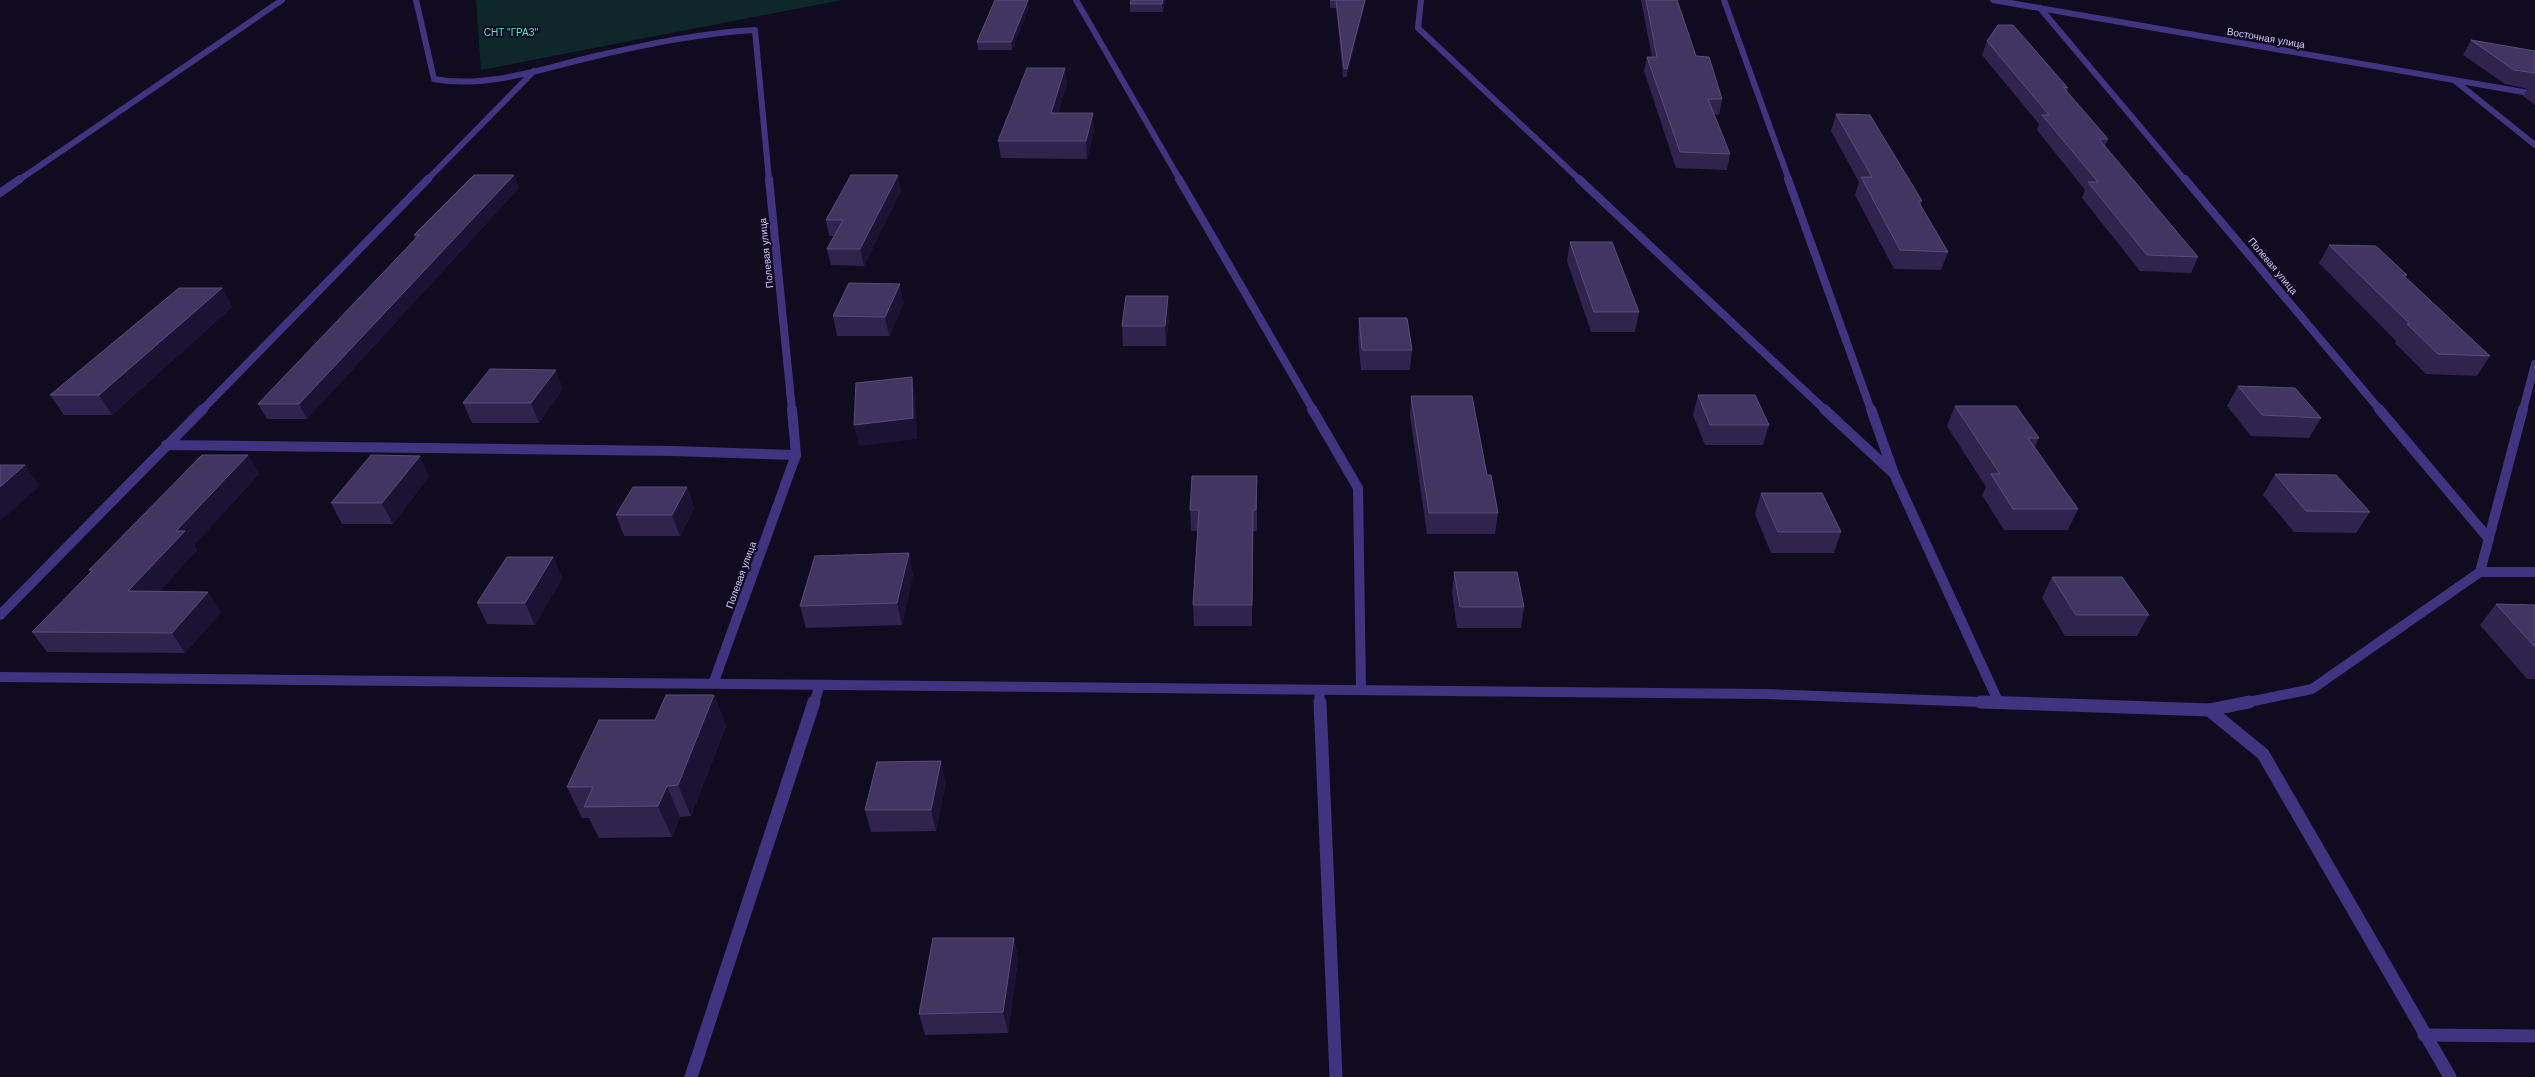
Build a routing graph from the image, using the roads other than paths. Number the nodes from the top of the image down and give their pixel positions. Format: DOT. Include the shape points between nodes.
graph roads {
  1 [pos="282,0"];
  2 [pos="416,0"];
  3 [pos="1076,0"];
  4 [pos="1421,0"];
  5 [pos="1724,0"];
  6 [pos="1993,0"];
  7 [pos="2040,8"];
  8 [pos="534,71"];
  9 [pos="2452,79"];
  10 [pos="2535,94"];
  11 [pos="2535,145"];
  12 [pos="0,193"];
  13 [pos="2535,364"];
  14 [pos="166,445"];
  15 [pos="796,455"];
  16 [pos="1894,474"];
  17 [pos="2489,539"];
  18 [pos="2480,572"];
  19 [pos="2535,572"];
  20 [pos="0,615"];
  21 [pos="0,677"];
  22 [pos="713,684"];
  23 [pos="820,685"];
  24 [pos="1319,690"];
  25 [pos="1361,690"];
  26 [pos="1998,701"];
  27 [pos="2209,710"];
  28 [pos="2424,1035"];
  29 [pos="2535,1036"];
  30 [pos="691,1077"];
  31 [pos="1336,1077"];
  32 [pos="2450,1077"];
  1 -- 12 [label="street"];
  2 -- 8 [label="street" via="434,79 458,83"];
  3 -- 25 [label="street" via="1358,488"];
  4 -- 16 [label="street" via="1418,28"];
  5 -- 16 [label="street"];
  6 -- 7 [label="street, Восточная улица"];
  7 -- 9 [label="street, Восточная улица"];
  7 -- 17 [label="street, Полевая улица"];
  8 -- 14 [label="street"];
  8 -- 15 [label="street, Полевая улица" via="613,52 721,33 755,30"];
  9 -- 10 [label="street, Восточная улица"];
  9 -- 11 [label="street"];
  13 -- 17 [label="street"];
  14 -- 15 [label="street" via="673,450"];
  14 -- 20 [label="street"];
  15 -- 22 [label="street, Полевая улица"];
  16 -- 26 [label="street"];
  17 -- 18 [label="street"];
  18 -- 19 [label="street"];
  18 -- 27 [label="street" via="2312,689"];
  21 -- 22 [label="street"];
  22 -- 23 [label="street"];
  23 -- 24 [label="street"];
  23 -- 30 [label="street"];
  24 -- 25 [label="street"];
  24 -- 31 [label="street"];
  25 -- 26 [label="street" via="1766,694"];
  26 -- 27 [label="street"];
  27 -- 28 [label="street" via="2263,754"];
  28 -- 29 [label="street"];
  28 -- 32 [label="street"];
}
